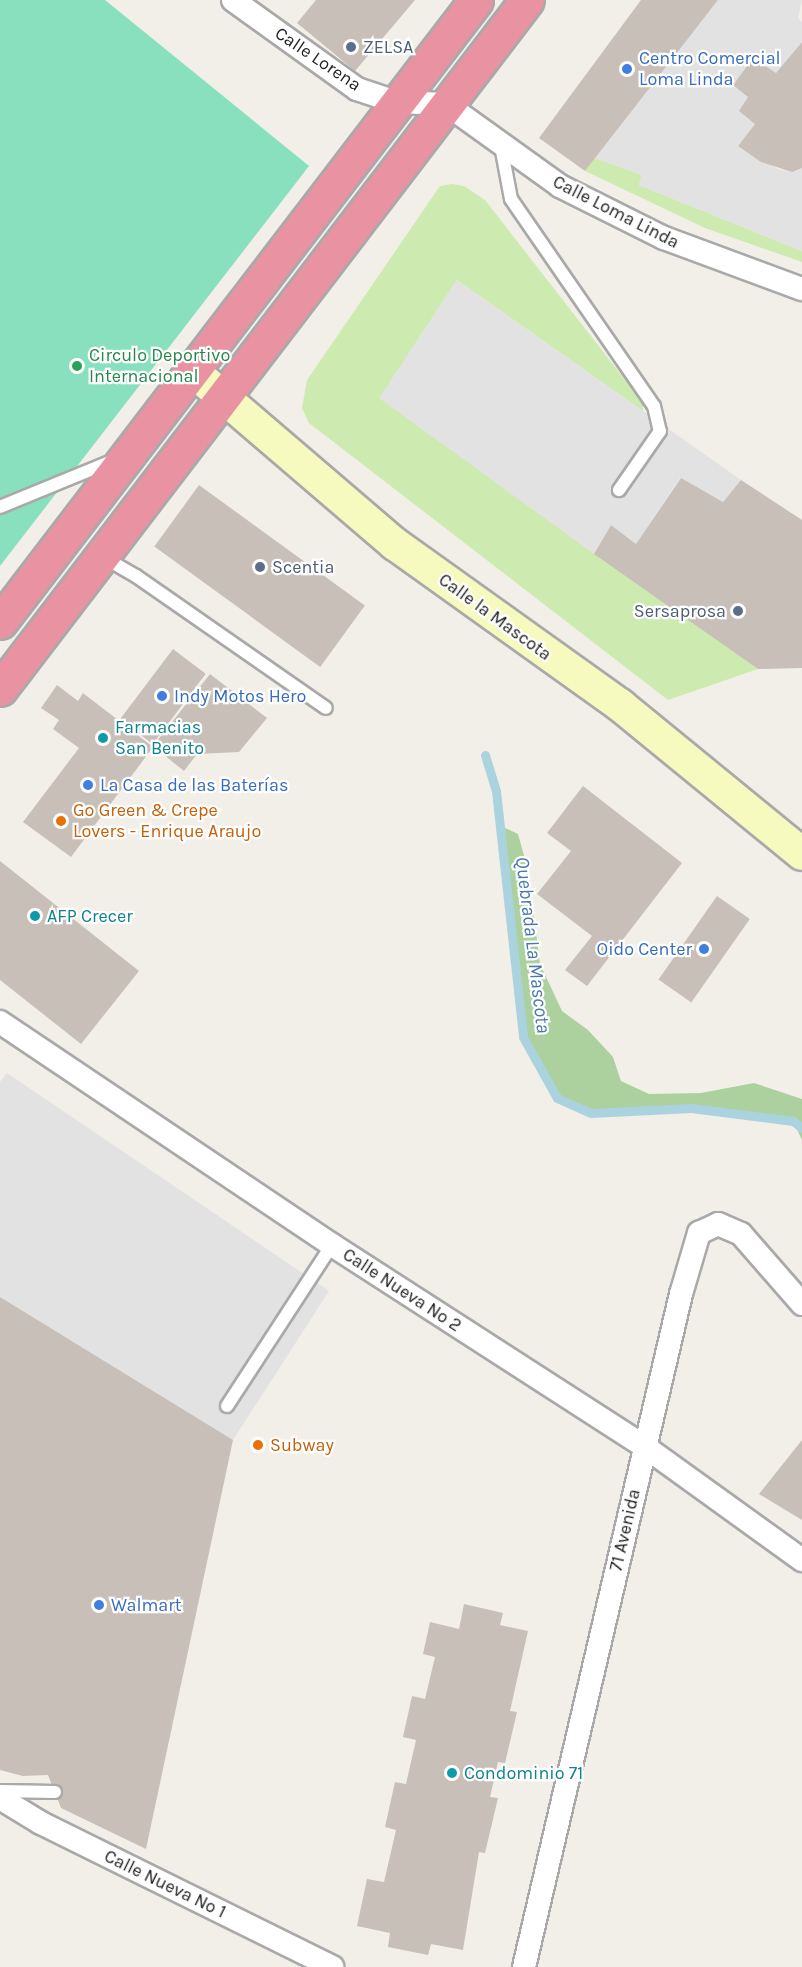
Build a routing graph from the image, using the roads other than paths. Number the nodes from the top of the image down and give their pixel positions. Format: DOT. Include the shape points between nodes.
graph roads {
  1 [pos="232,0"];
  2 [pos="476,0"];
  3 [pos="526,0"];
  4 [pos="396,102"];
  5 [pos="446,104"];
  6 [pos="501,146"];
  7 [pos="802,289"];
  8 [pos="194,372"];
  9 [pos="226,396"];
  10 [pos="128,456"];
  11 [pos="619,490"];
  12 [pos="0,507"];
  13 [pos="102,556"];
  14 [pos="0,622"];
  15 [pos="0,688"];
  16 [pos="326,708"];
  17 [pos="802,854"];
  18 [pos="0,1022"];
  19 [pos="332,1245"];
  20 [pos="802,1304"];
  21 [pos="227,1406"];
  22 [pos="644,1446"];
  23 [pos="802,1560"];
  24 [pos="0,1791"];
  25 [pos="55,1792"];
  26 [pos="0,1798"];
  27 [pos="332,1967"];
  28 [pos="524,1967"];
  1 -- 4 [label="street, Calle Lorena" via="357,89"];
  2 -- 4 [label="highway"];
  3 -- 5 [label="highway"];
  4 -- 5 [label="street, Calle Lorena"];
  4 -- 8 [label="highway"];
  5 -- 6 [label="street, Calle Loma Linda"];
  5 -- 9 [label="highway"];
  6 -- 7 [label="street, Calle Loma Linda" via="560,186 664,238"];
  6 -- 11 [label="lane" via="511,199 654,406 660,431"];
  8 -- 9 [label="main road, Calle la Mascota"];
  8 -- 10 [label="highway"];
  9 -- 13 [label="highway"];
  9 -- 17 [label="main road, Calle la Mascota" via="322,485 395,544 620,705"];
  10 -- 12 [label="lane"];
  10 -- 14 [label="highway"];
  13 -- 15 [label="highway"];
  13 -- 16 [label="lane"];
  18 -- 19 [label="street, Calle Nueva No 2"];
  19 -- 21 [label="lane"];
  19 -- 22 [label="street, Calle Nueva No 2"];
  20 -- 22 [label="street, 71 Avenida" via="741,1234 727,1225 703,1228 681,1294"];
  22 -- 23 [label="street, Calle Nueva No 2"];
  22 -- 28 [label="street, 71 Avenida"];
  24 -- 25 [label="lane"];
  26 -- 27 [label="street, Calle Nueva No 1" via="41,1823"];
}
